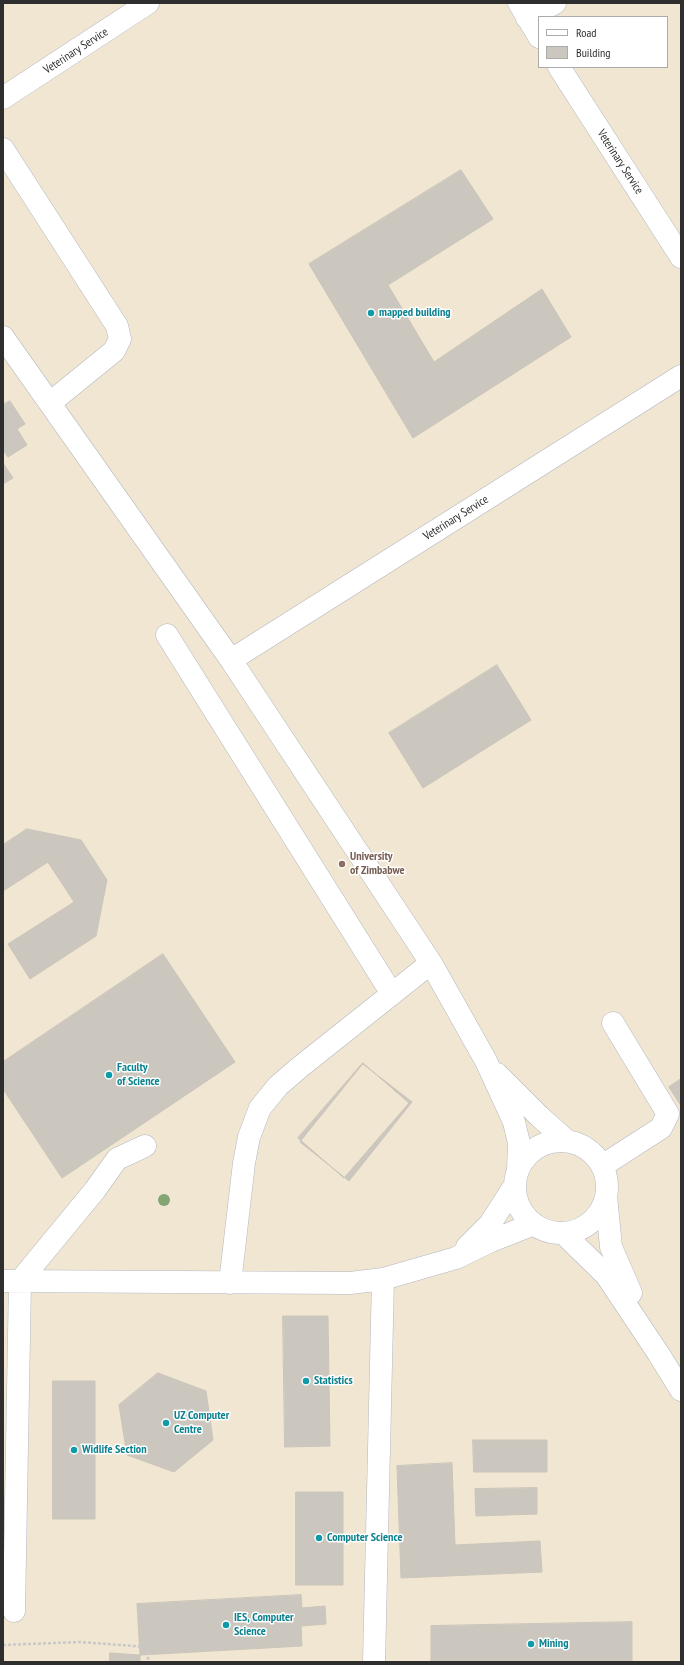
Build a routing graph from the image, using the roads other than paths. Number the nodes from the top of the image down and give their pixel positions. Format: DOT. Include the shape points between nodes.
graph roads {
  1 [pos="148,3"];
  2 [pos="555,3"];
  3 [pos="523,11"];
  4 [pos="538,35"];
  5 [pos="559,68"];
  6 [pos="3,98"];
  7 [pos="3,149"];
  8 [pos="681,257"];
  9 [pos="3,337"];
  10 [pos="681,376"];
  11 [pos="50,403"];
  12 [pos="167,635"];
  13 [pos="231,660"];
  14 [pos="431,963"];
  15 [pos="392,994"];
  16 [pos="613,1023"];
  17 [pos="486,1061"];
  18 [pos="567,1141"];
  19 [pos="145,1146"];
  20 [pos="602,1166"];
  21 [pos="516,1178"];
  22 [pos="606,1196"];
  23 [pos="534,1224"];
  24 [pos="563,1233"];
  25 [pos="456,1258"];
  26 [pos="383,1280"];
  27 [pos="12,1281"];
  28 [pos="230,1283"];
  29 [pos="658,1352"];
  30 [pos="681,1390"];
  31 [pos="14,1610"];
  32 [pos="374,1662"];
  1 -- 6 [label="street, Veterinary Service"];
  2 -- 3 [label="street"];
  3 -- 4 [label="street"];
  5 -- 8 [label="street, Veterinary Service"];
  7 -- 11 [label="street" via="118,326 120,339 114,352"];
  9 -- 11 [label="street"];
  10 -- 13 [label="street, Veterinary Service"];
  11 -- 13 [label="street"];
  12 -- 15 [label="street"];
  13 -- 14 [label="street"];
  14 -- 15 [label="street"];
  14 -- 17 [label="street"];
  15 -- 28 [label="street" via="300,1066 278,1086 260,1108 249,1137 244,1163"];
  16 -- 20 [label="street" via="668,1114 661,1128"];
  17 -- 18 [label="street" via="508,1087"];
  17 -- 21 [label="street" via="514,1122 519,1143"];
  18 -- 20 [label="street" via="594,1154"];
  18 -- 21 [label="street" via="551,1142 537,1147 526,1157"];
  19 -- 27 [label="street" via="117,1159 95,1190"];
  20 -- 22 [label="street" via="607,1181"];
  21 -- 23 [label="street" via="516,1200 523,1214"];
  21 -- 25 [label="street" via="490,1224"];
  22 -- 24 [label="street" via="600,1210 590,1222 577,1230"];
  22 -- 29 [label="street" via="611,1247"];
  23 -- 24 [label="street" via="547,1231"];
  23 -- 25 [label="street"];
  24 -- 29 [label="street" via="606,1275"];
  25 -- 26 [label="street"];
  26 -- 28 [label="street" via="350,1283"];
  26 -- 32 [label="street"];
  27 -- 28 [label="street"];
  27 -- 31 [label="street"];
  29 -- 30 [label="street"];
}
